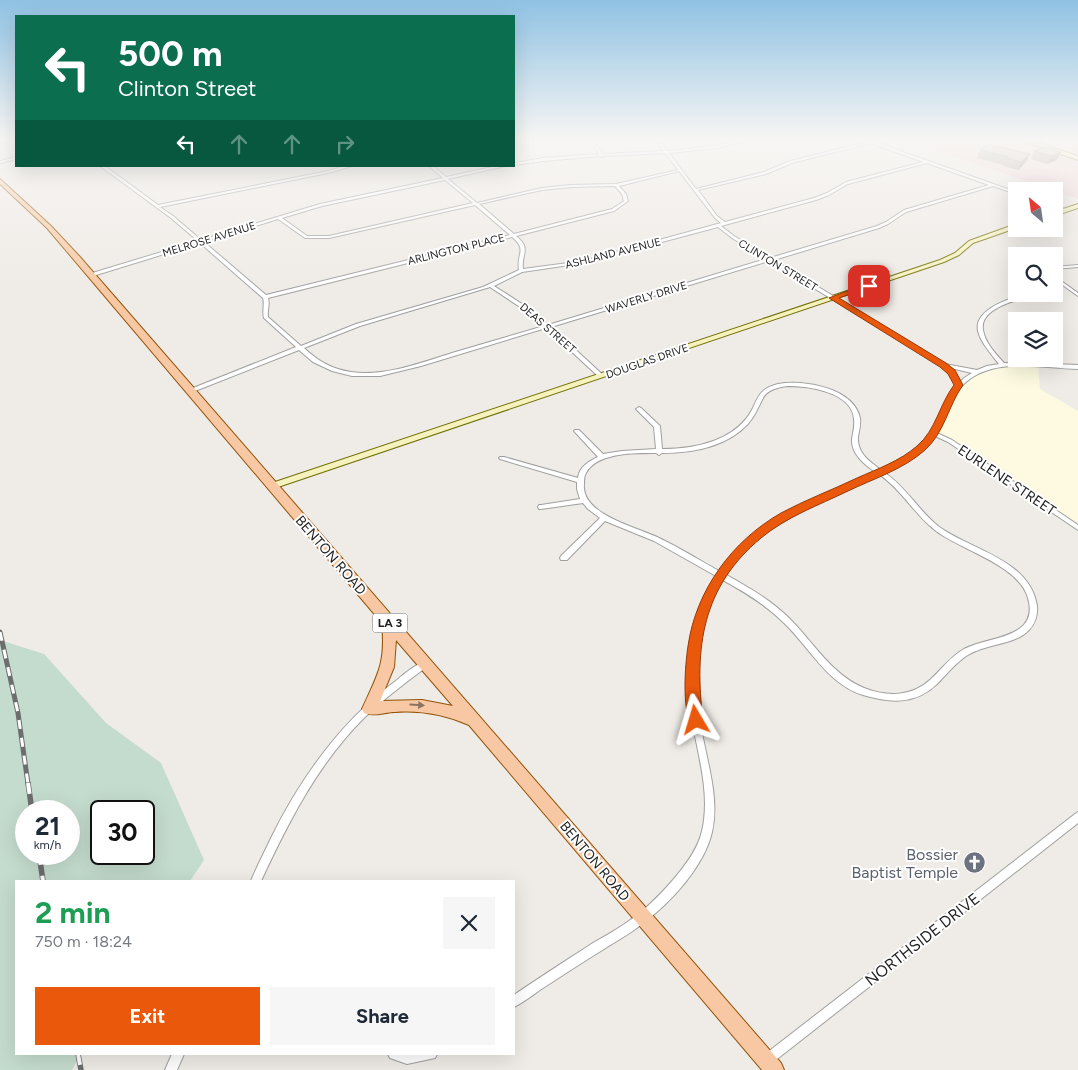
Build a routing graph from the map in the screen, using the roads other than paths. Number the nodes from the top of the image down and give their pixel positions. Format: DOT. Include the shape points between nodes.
graph roads {
  1 [pos="11,191"];
  2 [pos="136,191"];
  3 [pos="233,191"];
  4 [pos="386,191"];
  5 [pos="461,191"];
  6 [pos="536,191"];
  7 [pos="620,191"];
  8 [pos="696,191"];
  9 [pos="833,191"];
  10 [pos="972,191"];
  11 [pos="476,204"];
  12 [pos="157,206"];
  13 [pos="1078,206"];
  14 [pos="1064,210"];
  15 [pos="279,218"];
  16 [pos="724,224"];
  17 [pos="718,226"];
  18 [pos="1008,229"];
  19 [pos="513,235"];
  20 [pos="200,242"];
  21 [pos="769,260"];
  22 [pos="1078,266"];
  23 [pos="1063,267"];
  24 [pos="521,271"];
  25 [pos="91,275"];
  26 [pos="1063,284"];
  27 [pos="491,286"];
  28 [pos="1078,294"];
  29 [pos="264,297"];
  30 [pos="833,298"];
  31 [pos="1009,302"];
  32 [pos="548,326"];
  33 [pos="300,348"];
  34 [pos="943,365"];
  35 [pos="1003,365"];
  36 [pos="1078,367"];
  37 [pos="978,372"];
  38 [pos="601,376"];
  39 [pos="958,385"];
  40 [pos="190,391"];
  41 [pos="639,409"];
  42 [pos="577,431"];
  43 [pos="935,434"];
  44 [pos="659,453"];
  45 [pos="602,457"];
  46 [pos="502,458"];
  47 [pos="880,472"];
  48 [pos="580,480"];
  49 [pos="272,486"];
  50 [pos="585,500"];
  51 [pos="541,507"];
  52 [pos="604,518"];
  53 [pos="1078,528"];
  54 [pos="564,558"];
  55 [pos="721,575"];
  56 [pos="388,621"];
  57 [pos="425,664"];
  58 [pos="369,709"];
  59 [pos="475,721"];
  60 [pos="1078,816"];
  61 [pos="256,880"];
  62 [pos="643,917"];
  63 [pos="515,1000"];
  64 [pos="178,1055"];
  65 [pos="397,1055"];
  66 [pos="425,1055"];
  67 [pos="770,1065"];
  68 [pos="172,1070"];
  1 -- 25 [label="main road, BENTON ROAD / LA 3" via="49,227"];
  2 -- 12 [label="street"];
  3 -- 12 [label="street"];
  4 -- 15 [label="street, MELROSE AVENUE"];
  5 -- 11 [label="street"];
  6 -- 11 [label="street"];
  7 -- 19 [label="street, ARLINGTON PLACE" via="626,199 620,207"];
  8 -- 16 [label="street"];
  9 -- 16 [label="street, ASHLAND AVENUE" via="816,199"];
  10 -- 21 [label="street, WAVERLY DRIVE" via="905,211 878,227"];
  11 -- 15 [label="street" via="322,238 302,235"];
  11 -- 19 [label="street"];
  12 -- 20 [label="street"];
  13 -- 14 [label="street"];
  15 -- 20 [label="street, MELROSE AVENUE"];
  16 -- 17 [label="street, ASHLAND AVENUE"];
  17 -- 21 [label="street, CLINTON STREET"];
  17 -- 24 [label="street, ASHLAND AVENUE" via="576,263"];
  18 -- 30 [label="street, DOUGLAS DRIVE" via="971,242 947,259"];
  19 -- 24 [label="street" via="523,246"];
  19 -- 29 [label="street, ARLINGTON PLACE"];
  20 -- 25 [label="street, MELROSE AVENUE"];
  20 -- 29 [label="street"];
  21 -- 30 [label="street, CLINTON STREET"];
  21 -- 32 [label="street, WAVERLY DRIVE"];
  22 -- 23 [label="street"];
  24 -- 27 [label="street, ASHLAND AVENUE"];
  25 -- 40 [label="main road, BENTON ROAD / LA 3"];
  26 -- 28 [label="street"];
  27 -- 32 [label="street, DEAS STREET" via="527,308"];
  27 -- 33 [label="street, ASHLAND AVENUE" via="371,321"];
  29 -- 33 [label="street, WAVERLY DRIVE" via="267,302 266,318"];
  30 -- 34 [label="street, CLINTON STREET"];
  30 -- 38 [label="street, DOUGLAS DRIVE"];
  31 -- 35 [label="street" via="986,313 980,328 983,340"];
  32 -- 33 [label="street, WAVERLY DRIVE" via="380,374 334,370 315,361"];
  32 -- 38 [label="street, DEAS STREET"];
  33 -- 40 [label="street, ASHLAND AVENUE"];
  34 -- 37 [label="street, CLINTON STREET"];
  34 -- 39 [label="street, CLINTON STREET" via="952,372"];
  35 -- 36 [label="street"];
  35 -- 37 [label="street"];
  37 -- 39 [label="street"];
  38 -- 49 [label="street, DOUGLAS DRIVE"];
  39 -- 43 [label="street"];
  40 -- 49 [label="main road, BENTON ROAD / LA 3"];
  41 -- 44 [label="street" via="657,426"];
  42 -- 45 [label="street"];
  43 -- 47 [label="street" via="910,457"];
  43 -- 53 [label="street, EURLENE STREET"];
  44 -- 45 [label="street" via="628,451"];
  44 -- 47 [label="street" via="687,451 716,442 747,421 758,398 766,390 787,384 805,384 828,390 852,407 856,417 855,448"];
  45 -- 48 [label="street" via="590,465"];
  46 -- 48 [label="street"];
  47 -- 55 [label="street" via="772,524 746,544"];
  47 -- 55 [label="street" via="900,488 936,529 1002,563 1023,582 1034,609 1023,631 964,652 932,686 923,691 902,698 877,696 832,674 784,617"];
  48 -- 50 [label="street"];
  49 -- 56 [label="main road, BENTON ROAD / LA 3"];
  50 -- 51 [label="street"];
  50 -- 52 [label="street"];
  52 -- 54 [label="street"];
  52 -- 55 [label="street" via="654,537"];
  55 -- 62 [label="street" via="700,619 693,663 693,701 708,802 706,838 684,875"];
  56 -- 57 [label="main road, BENTON ROAD / LA 3"];
  56 -- 58 [label="main road" via="390,662"];
  57 -- 58 [label="street"];
  57 -- 59 [label="main road, BENTON ROAD / LA 3"];
  58 -- 59 [label="main road, one-way" via="428,706"];
  58 -- 61 [label="street" via="318,765 296,799"];
  59 -- 62 [label="main road, BENTON ROAD / LA 3"];
  60 -- 67 [label="street, NORTHSIDE DRIVE"];
  62 -- 63 [label="street"];
  62 -- 67 [label="main road, BENTON ROAD / LA 3"];
  64 -- 68 [label="street"];
  65 -- 66 [label="street" via="407,1058"];
}
